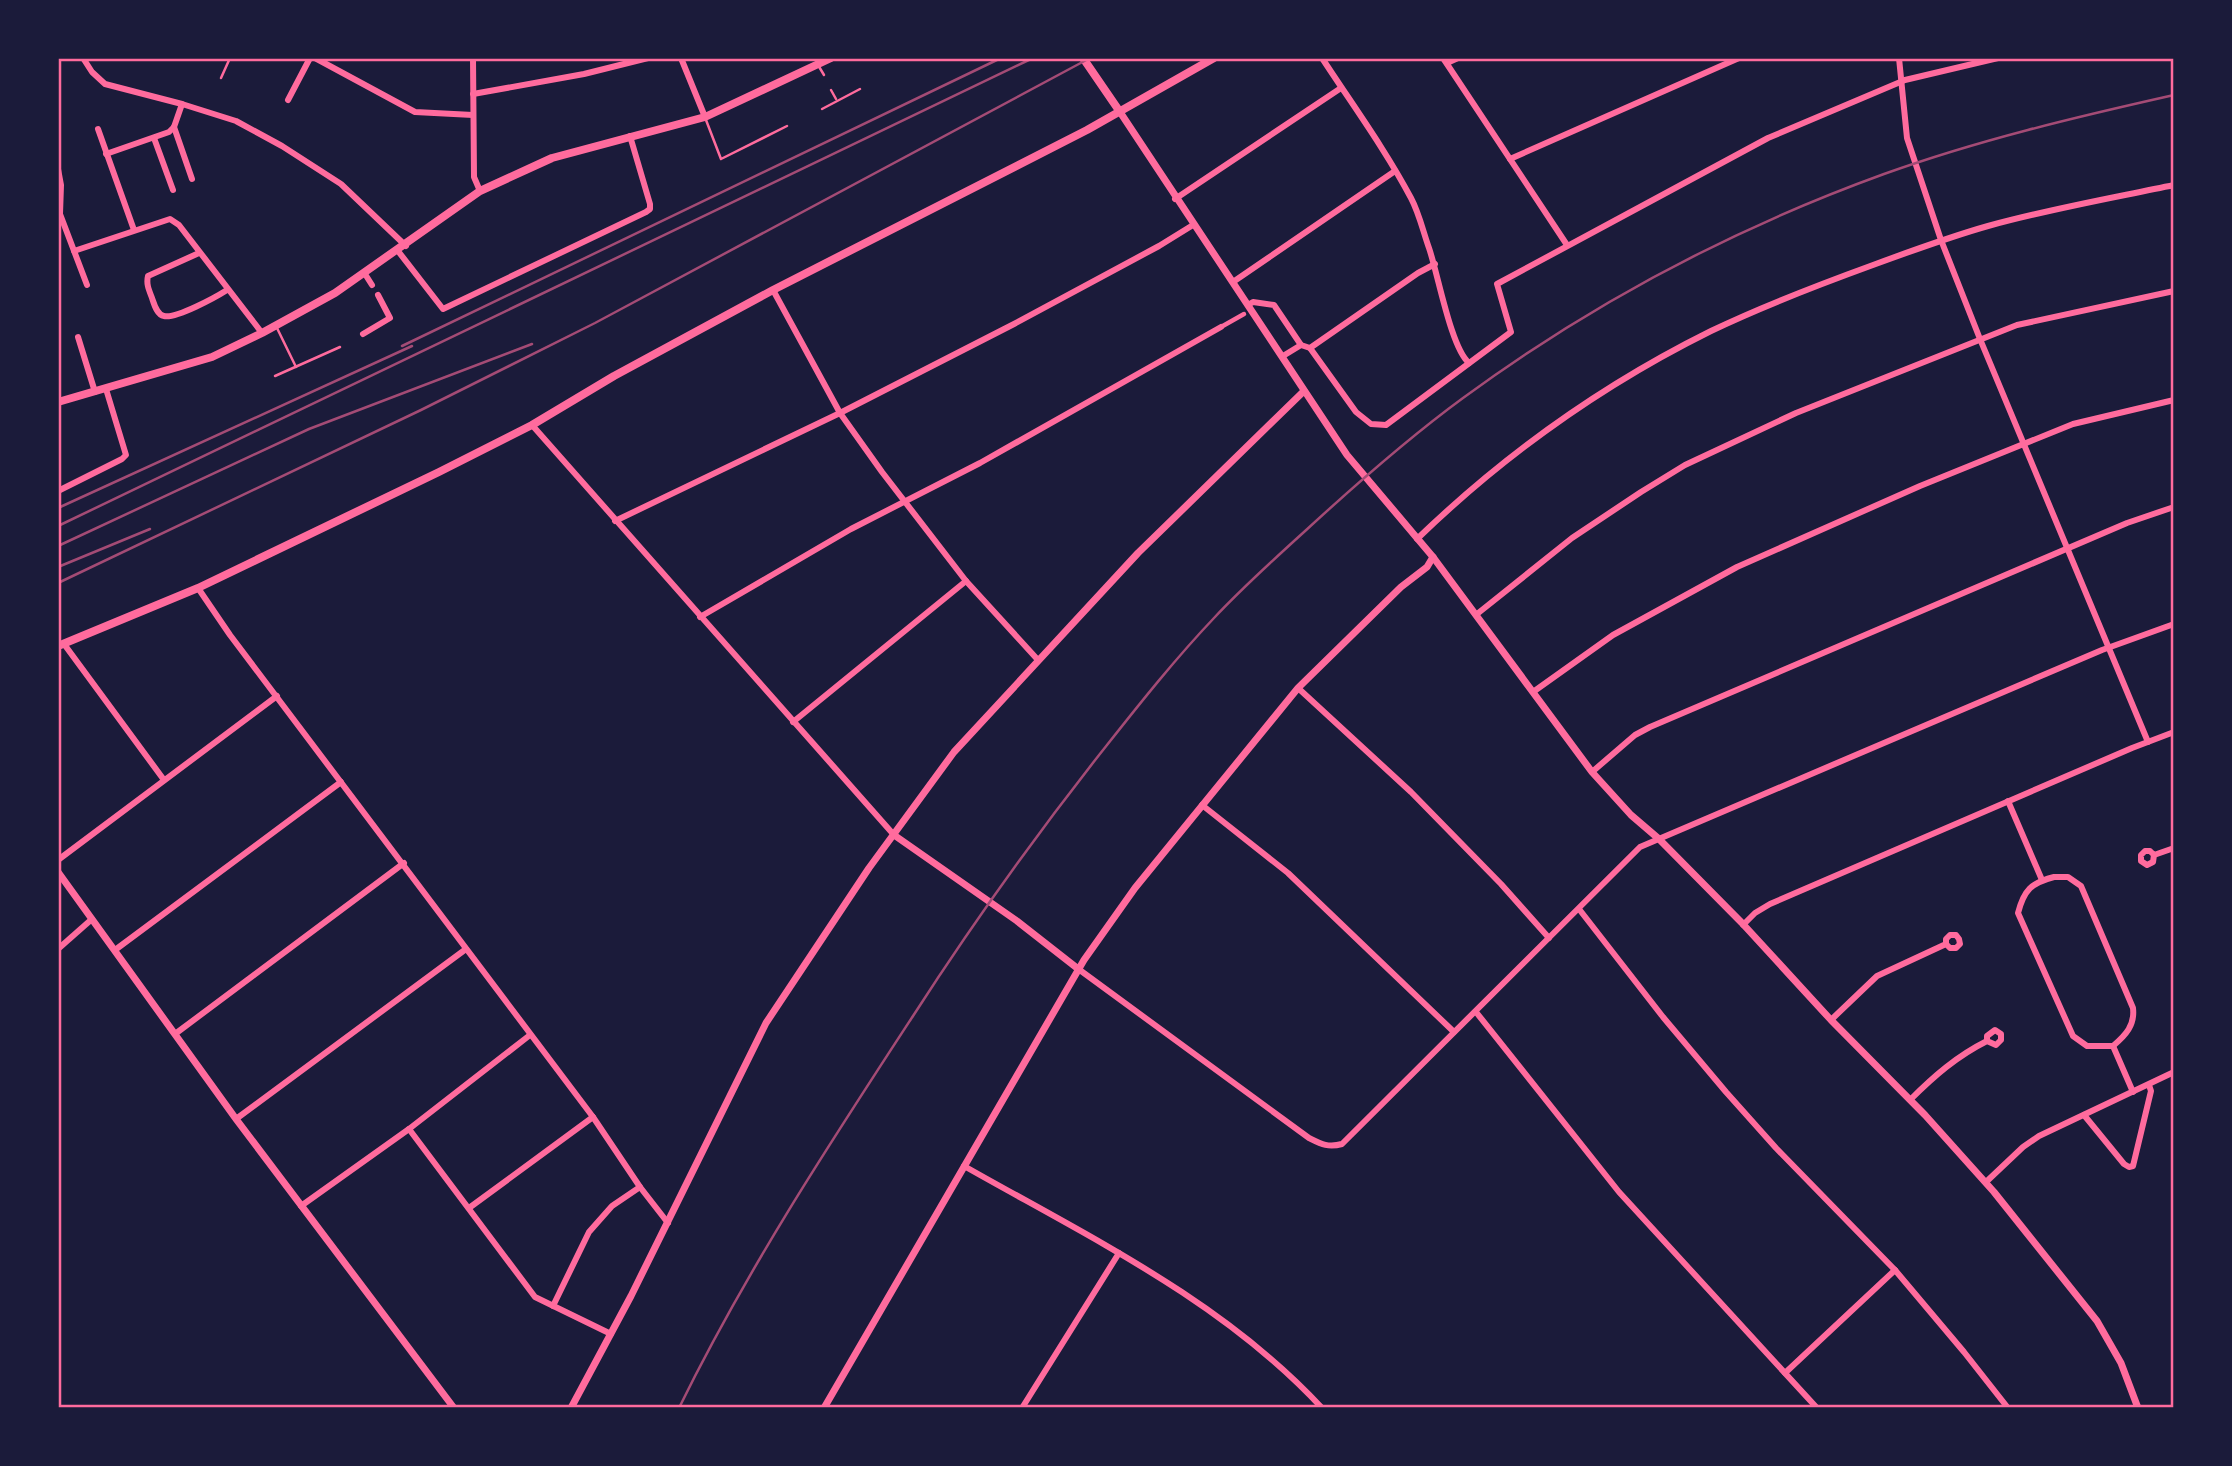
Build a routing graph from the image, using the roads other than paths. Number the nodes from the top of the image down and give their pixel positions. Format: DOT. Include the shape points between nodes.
graph roads {
  1 [pos="83,58"];
  2 [pos="230,58"];
  3 [pos="313,58"];
  4 [pos="473,58"];
  5 [pos="648,58"];
  6 [pos="681,58"];
  7 [pos="831,58"];
  8 [pos="1214,58"];
  9 [pos="1322,58"];
  10 [pos="1458,58"];
  11 [pos="1739,58"];
  12 [pos="1899,58"];
  13 [pos="1998,58"];
  14 [pos="1445,60"];
  15 [pos="1982,60"];
  16 [pos="1085,61"];
  17 [pos="818,65"];
  18 [pos="824,75"];
  19 [pos="222,78"];
  20 [pos="1901,82"];
  21 [pos="1341,88"];
  22 [pos="859,89"];
  23 [pos="831,90"];
  24 [pos="473,94"];
  25 [pos="288,100"];
  26 [pos="836,101"];
  27 [pos="182,104"];
  28 [pos="822,109"];
  29 [pos="1119,112"];
  30 [pos="473,115"];
  31 [pos="705,117"];
  32 [pos="787,126"];
  33 [pos="174,127"];
  34 [pos="97,129"];
  35 [pos="630,136"];
  36 [pos="154,138"];
  37 [pos="106,154"];
  38 [pos="1510,159"];
  39 [pos="58,169"];
  40 [pos="1395,171"];
  41 [pos="192,179"];
  42 [pos="2174,185"];
  43 [pos="173,190"];
  44 [pos="480,191"];
  45 [pos="1175,199"];
  46 [pos="1193,225"];
  47 [pos="134,230"];
  48 [pos="1941,240"];
  49 [pos="1567,245"];
  50 [pos="402,248"];
  51 [pos="74,251"];
  52 [pos="199,253"];
  53 [pos="1435,264"];
  54 [pos="365,274"];
  55 [pos="1233,282"];
  56 [pos="87,285"];
  57 [pos="372,285"];
  58 [pos="227,290"];
  59 [pos="773,290"];
  60 [pos="2174,291"];
  61 [pos="379,295"];
  62 [pos="1248,305"];
  63 [pos="1244,314"];
  64 [pos="276,326"];
  65 [pos="1221,327"];
  66 [pos="262,333"];
  67 [pos="363,334"];
  68 [pos="78,337"];
  69 [pos="1980,340"];
  70 [pos="1301,345"];
  71 [pos="340,347"];
  72 [pos="1310,348"];
  73 [pos="1283,356"];
  74 [pos="1469,363"];
  75 [pos="296,367"];
  76 [pos="275,376"];
  77 [pos="106,389"];
  78 [pos="1304,391"];
  79 [pos="95,392"];
  80 [pos="2174,400"];
  81 [pos="58,402"];
  82 [pos="840,412"];
  83 [pos="532,425"];
  84 [pos="2024,444"];
  85 [pos="58,491"];
  86 [pos="904,503"];
  87 [pos="2174,507"];
  88 [pos="615,521"];
  89 [pos="1417,539"];
  90 [pos="2067,548"];
  91 [pos="1433,557"];
  92 [pos="966,581"];
  93 [pos="198,587"];
  94 [pos="1477,614"];
  95 [pos="700,617"];
  96 [pos="2174,624"];
  97 [pos="61,645"];
  98 [pos="2109,649"];
  99 [pos="1038,660"];
  100 [pos="1298,688"];
  101 [pos="1533,692"];
  102 [pos="277,696"];
  103 [pos="793,722"];
  104 [pos="2174,732"];
  105 [pos="2148,742"];
  106 [pos="1592,772"];
  107 [pos="164,780"];
  108 [pos="341,782"];
  109 [pos="2008,802"];
  110 [pos="1202,805"];
  111 [pos="894,835"];
  112 [pos="1660,839"];
  113 [pos="2174,848"];
  114 [pos="2154,855"];
  115 [pos="58,860"];
  116 [pos="404,863"];
  117 [pos="58,872"];
  118 [pos="2042,880"];
  119 [pos="1579,909"];
  120 [pos="92,919"];
  121 [pos="1743,925"];
  122 [pos="1549,938"];
  123 [pos="1946,944"];
  124 [pos="466,948"];
  125 [pos="58,949"];
  126 [pos="115,950"];
  127 [pos="1077,968"];
  128 [pos="1476,1012"];
  129 [pos="1831,1020"];
  130 [pos="1454,1032"];
  131 [pos="175,1034"];
  132 [pos="530,1035"];
  133 [pos="1987,1041"];
  134 [pos="2113,1046"];
  135 [pos="2174,1072"];
  136 [pos="2149,1085"];
  137 [pos="2133,1092"];
  138 [pos="1910,1100"];
  139 [pos="2084,1115"];
  140 [pos="593,1117"];
  141 [pos="236,1119"];
  142 [pos="409,1129"];
  143 [pos="964,1166"];
  144 [pos="1986,1182"];
  145 [pos="640,1186"];
  146 [pos="301,1206"];
  147 [pos="469,1208"];
  148 [pos="668,1223"];
  149 [pos="1119,1253"];
  150 [pos="1895,1270"];
  151 [pos="553,1306"];
  152 [pos="611,1334"];
  153 [pos="1785,1373"];
  154 [pos="454,1408"];
  155 [pos="571,1408"];
  156 [pos="824,1408"];
  157 [pos="1022,1408"];
  158 [pos="1322,1408"];
  159 [pos="1817,1408"];
  160 [pos="2008,1408"];
  161 [pos="2138,1408"];
  1 -- 27 [label="street" via="104,84"];
  2 -- 19 [label="lane"];
  3 -- 25 [label="street"];
  3 -- 30 [label="street" via="415,112"];
  4 -- 24 [label="street"];
  5 -- 24 [label="street"];
  6 -- 31 [label="street"];
  7 -- 17 [label="main road"];
  8 -- 29 [label="main road"];
  9 -- 21 [label="street"];
  10 -- 14 [label="street"];
  11 -- 38 [label="street"];
  12 -- 20 [label="street"];
  13 -- 15 [label="street"];
  14 -- 38 [label="street"];
  15 -- 20 [label="street"];
  16 -- 29 [label="main road"];
  17 -- 18 [label="lane"];
  17 -- 31 [label="main road"];
  20 -- 48 [label="street" via="1909,145"];
  20 -- 49 [label="street" via="1734,155"];
  21 -- 40 [label="street"];
  21 -- 45 [label="street"];
  22 -- 26 [label="lane"];
  23 -- 26 [label="lane"];
  24 -- 30 [label="street"];
  26 -- 28 [label="lane"];
  27 -- 33 [label="street"];
  27 -- 50 [label="street" via="236,121 341,184"];
  29 -- 45 [label="street"];
  29 -- 59 [label="main road"];
  30 -- 44 [label="street" via="474,177"];
  31 -- 32 [label="lane" via="721,159"];
  31 -- 35 [label="main road"];
  33 -- 36 [label="street"];
  33 -- 41 [label="street"];
  34 -- 37 [label="street"];
  35 -- 44 [label="main road" via="552,158"];
  35 -- 50 [label="street" via="650,204 646,212 443,309"];
  36 -- 37 [label="street"];
  36 -- 43 [label="street"];
  37 -- 47 [label="street"];
  38 -- 49 [label="street"];
  39 -- 51 [label="street" via="60,214"];
  40 -- 53 [label="street" via="1416,210"];
  40 -- 55 [label="street"];
  42 -- 48 [label="street"];
  44 -- 50 [label="main road"];
  45 -- 46 [label="street"];
  46 -- 55 [label="street"];
  46 -- 82 [label="street" via="1093,282"];
  47 -- 51 [label="street"];
  47 -- 52 [label="street" via="170,219"];
  48 -- 69 [label="street"];
  48 -- 89 [label="street" via="1808,288 1657,359 1544,433"];
  49 -- 74 [label="street" via="1497,284 1511,332"];
  50 -- 54 [label="main road"];
  51 -- 56 [label="street"];
  52 -- 58 [label="street"];
  52 -- 58 [label="street" via="148,276 159,314 172,316"];
  53 -- 72 [label="street"];
  53 -- 74 [label="street" via="1453,332"];
  54 -- 57 [label="street"];
  54 -- 64 [label="main road"];
  55 -- 62 [label="street"];
  58 -- 66 [label="street"];
  59 -- 82 [label="street"];
  59 -- 83 [label="main road"];
  60 -- 69 [label="street" via="2017,326"];
  61 -- 67 [label="street" via="390,318"];
  62 -- 70 [label="street" via="1274,306"];
  62 -- 73 [label="street"];
  63 -- 65 [label="street"];
  64 -- 66 [label="main road"];
  64 -- 75 [label="lane"];
  65 -- 86 [label="street"];
  66 -- 77 [label="main road" via="212,356"];
  68 -- 79 [label="street"];
  69 -- 84 [label="street"];
  69 -- 94 [label="street" via="1796,413 1685,465 1572,538"];
  70 -- 72 [label="street"];
  70 -- 73 [label="street"];
  71 -- 75 [label="lane"];
  72 -- 74 [label="street" via="1356,412 1377,425 1390,423"];
  73 -- 78 [label="street"];
  75 -- 76 [label="lane"];
  77 -- 79 [label="main road"];
  77 -- 85 [label="street" via="126,455"];
  78 -- 89 [label="street" via="1357,468"];
  78 -- 99 [label="street" via="1138,553"];
  79 -- 81 [label="main road"];
  80 -- 84 [label="street" via="2073,424"];
  82 -- 86 [label="street"];
  82 -- 88 [label="street"];
  83 -- 88 [label="street"];
  83 -- 93 [label="main road"];
  84 -- 90 [label="street"];
  84 -- 101 [label="street" via="1737,566 1613,635"];
  86 -- 92 [label="street"];
  86 -- 95 [label="street" via="851,528"];
  87 -- 90 [label="street"];
  88 -- 95 [label="street"];
  89 -- 91 [label="street"];
  90 -- 98 [label="street"];
  90 -- 106 [label="street" via="1650,727"];
  91 -- 94 [label="street"];
  91 -- 100 [label="street"];
  92 -- 99 [label="street"];
  92 -- 103 [label="street"];
  93 -- 97 [label="main road"];
  93 -- 102 [label="street"];
  94 -- 101 [label="street"];
  95 -- 103 [label="street"];
  96 -- 98 [label="street"];
  97 -- 107 [label="street"];
  98 -- 105 [label="street"];
  98 -- 112 [label="street"];
  99 -- 111 [label="street" via="954,752"];
  100 -- 110 [label="street"];
  100 -- 122 [label="street" via="1411,792"];
  101 -- 106 [label="street"];
  102 -- 107 [label="street"];
  102 -- 108 [label="street"];
  103 -- 111 [label="street"];
  104 -- 105 [label="street"];
  105 -- 109 [label="street"];
  106 -- 112 [label="street"];
  107 -- 115 [label="street"];
  108 -- 116 [label="street"];
  108 -- 126 [label="street"];
  109 -- 118 [label="street"];
  109 -- 121 [label="street" via="1770,904"];
  110 -- 127 [label="street"];
  110 -- 130 [label="street" via="1288,873"];
  111 -- 127 [label="street"];
  111 -- 148 [label="street" via="766,1023"];
  112 -- 119 [label="street" via="1640,847"];
  112 -- 121 [label="street"];
  113 -- 114 [label="street"];
  116 -- 124 [label="street"];
  116 -- 131 [label="street"];
  117 -- 120 [label="street"];
  118 -- 134 [label="street" via="2068,877 2081,886 2133,1008 2134,1020"];
  118 -- 134 [label="street" via="2022,896 2018,913 2073,1036 2087,1046"];
  119 -- 122 [label="street"];
  119 -- 150 [label="street" via="1726,1092"];
  120 -- 125 [label="street"];
  120 -- 126 [label="street"];
  121 -- 129 [label="street"];
  122 -- 128 [label="street"];
  123 -- 129 [label="street" via="1877,976"];
  124 -- 132 [label="street"];
  124 -- 141 [label="street"];
  126 -- 131 [label="street"];
  127 -- 130 [label="street" via="1326,1147 1342,1144"];
  127 -- 143 [label="street"];
  128 -- 130 [label="street"];
  128 -- 153 [label="street" via="1619,1192"];
  129 -- 138 [label="street"];
  131 -- 141 [label="street"];
  132 -- 140 [label="street"];
  132 -- 142 [label="street"];
  133 -- 138 [label="street" via="1964,1053"];
  134 -- 137 [label="street"];
  135 -- 136 [label="street"];
  136 -- 137 [label="street"];
  136 -- 139 [label="street" via="2133,1166 2124,1164"];
  137 -- 139 [label="street"];
  138 -- 144 [label="street"];
  139 -- 144 [label="street" via="2030,1142"];
  140 -- 145 [label="street"];
  140 -- 147 [label="street"];
  141 -- 146 [label="street"];
  142 -- 146 [label="street"];
  142 -- 147 [label="street"];
  143 -- 149 [label="street"];
  143 -- 156 [label="street"];
  144 -- 161 [label="street" via="2097,1321 2121,1363"];
  145 -- 148 [label="street"];
  145 -- 151 [label="street" via="612,1206 589,1232"];
  146 -- 154 [label="street"];
  147 -- 151 [label="street" via="535,1297"];
  148 -- 152 [label="street"];
  149 -- 157 [label="street"];
  149 -- 158 [label="street" via="1228,1323 1282,1367"];
  150 -- 153 [label="street"];
  150 -- 160 [label="street"];
  151 -- 152 [label="street"];
  152 -- 155 [label="street"];
  153 -- 159 [label="street"];
}
